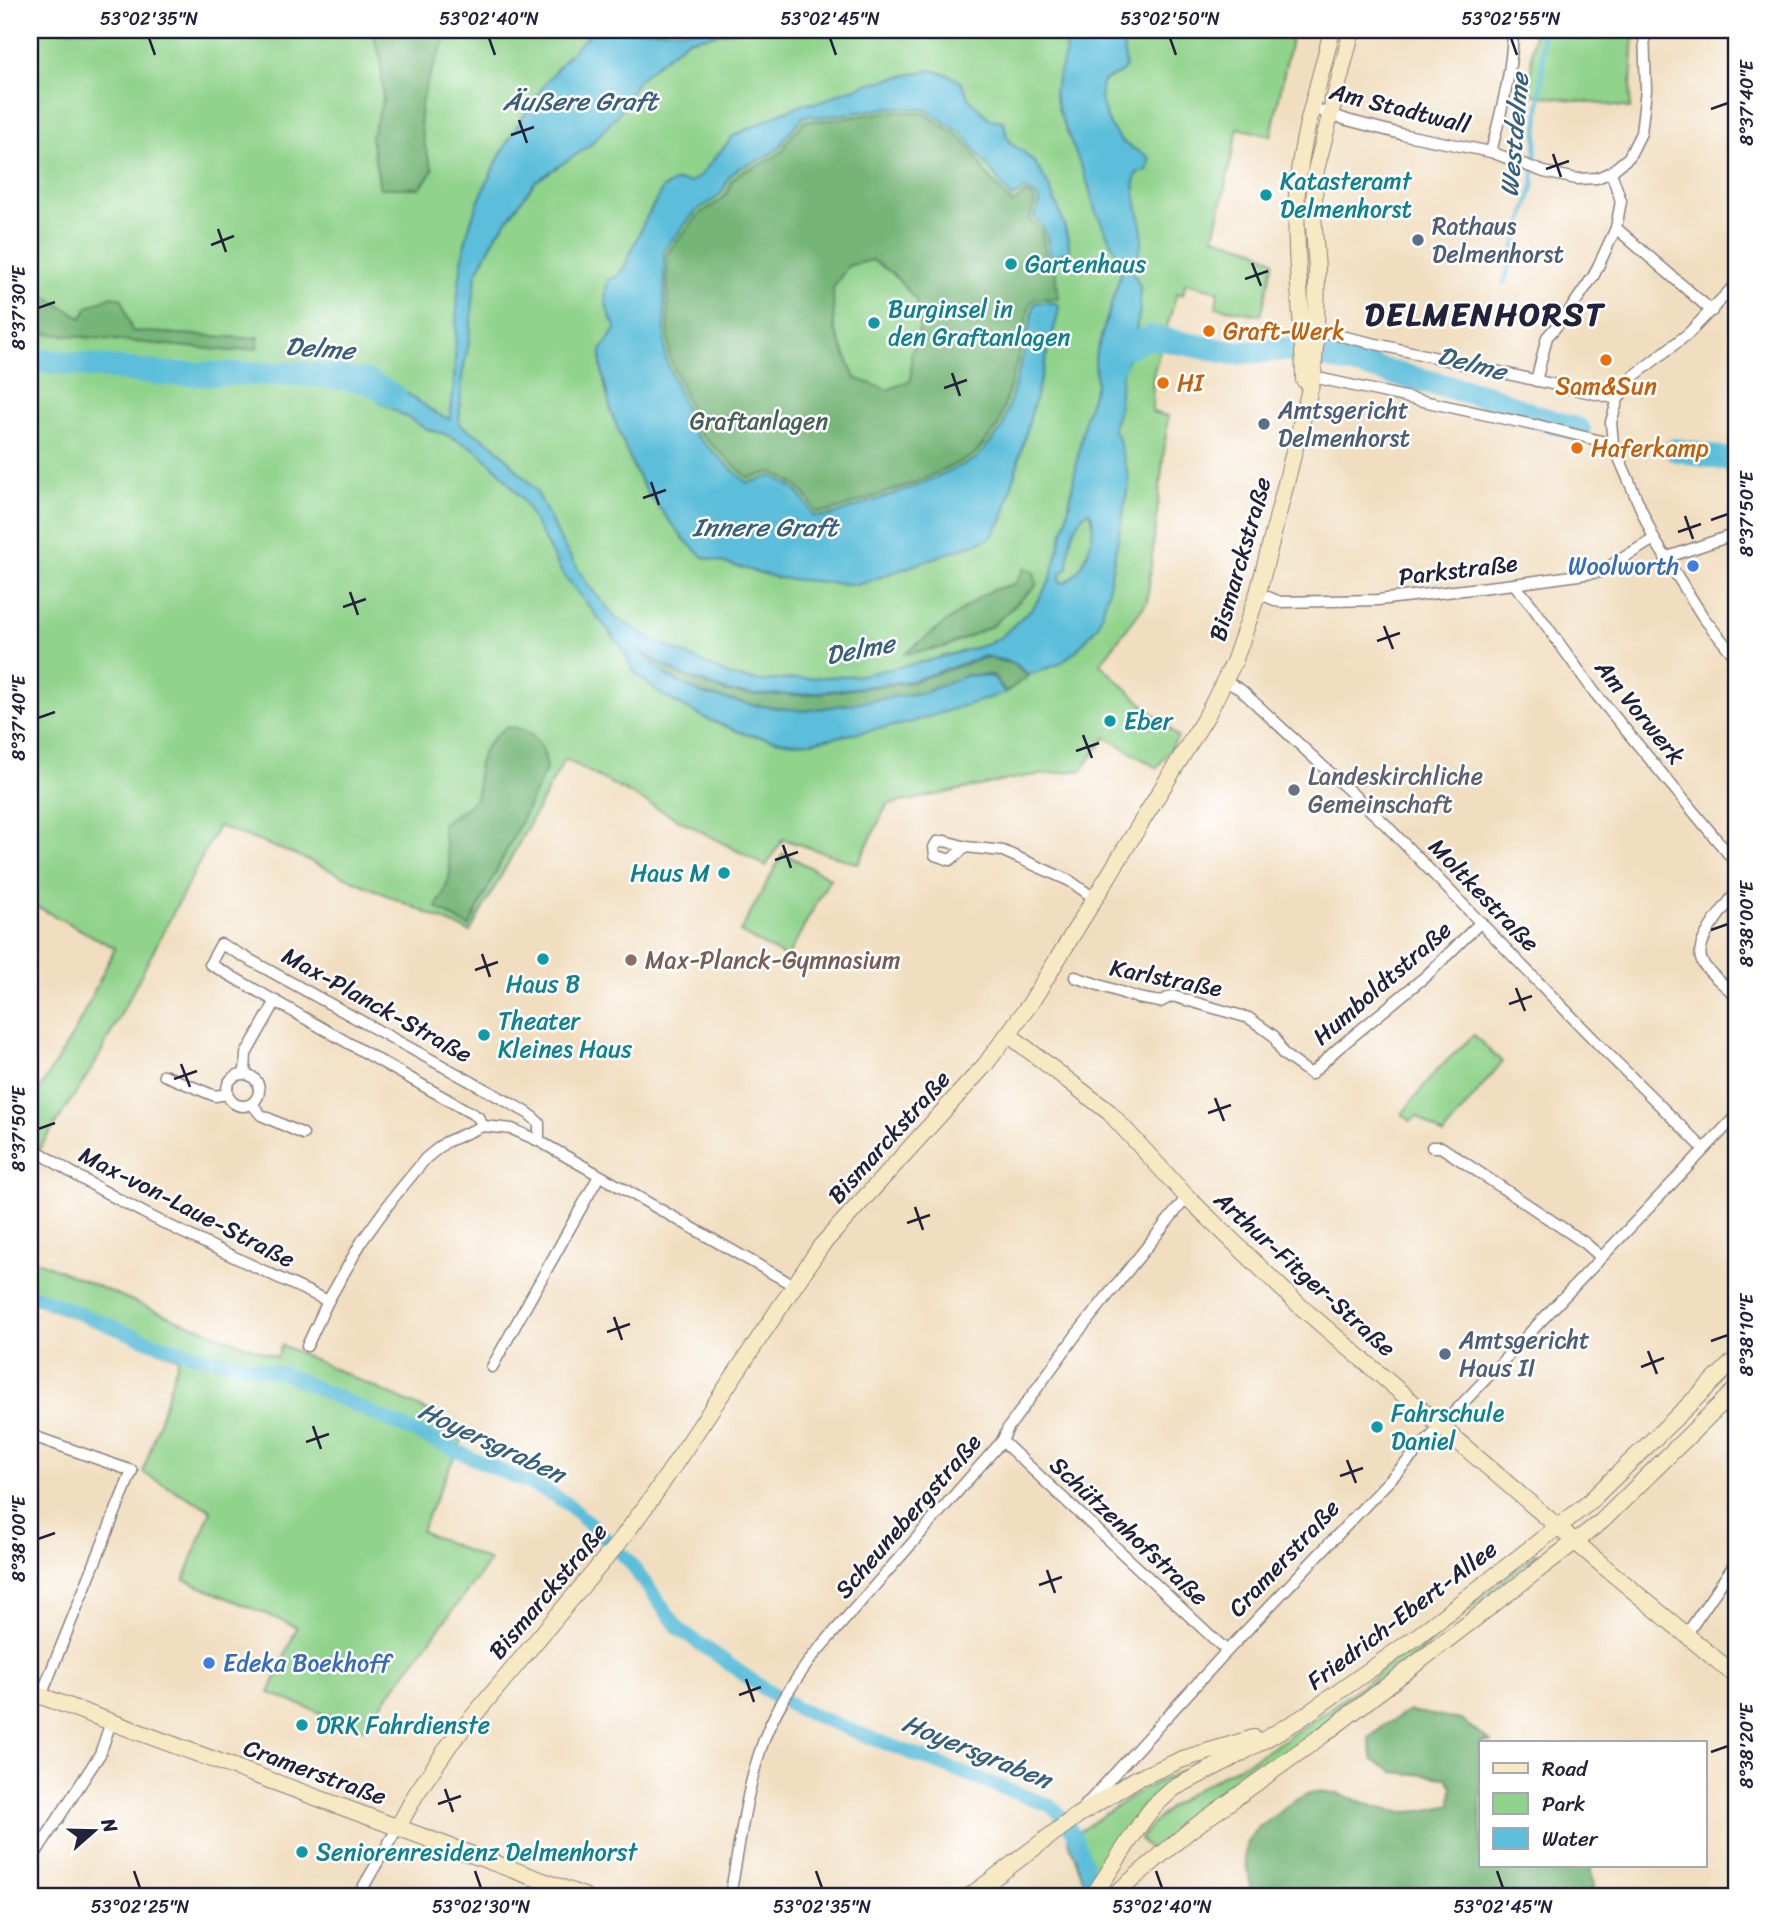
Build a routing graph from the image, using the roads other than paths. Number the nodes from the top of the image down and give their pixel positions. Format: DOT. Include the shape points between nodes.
graph roads {
  1 [pos="1332,30"];
  2 [pos="1352,30"];
  3 [pos="1513,30"];
  4 [pos="1644,30"];
  5 [pos="1313,108"];
  6 [pos="1330,112"];
  7 [pos="1491,152"];
  8 [pos="1611,172"];
  9 [pos="1616,229"];
  10 [pos="1736,284"];
  11 [pos="1712,311"];
  12 [pos="1309,337"];
  13 [pos="1310,370"];
  14 [pos="1536,381"];
  15 [pos="1618,400"];
  16 [pos="1613,444"];
  17 [pos="1736,534"];
  18 [pos="1654,539"];
  19 [pos="1665,558"];
  20 [pos="1514,584"];
  21 [pos="1258,593"];
  22 [pos="1736,657"];
  23 [pos="1224,680"];
  24 [pos="966,848"];
  25 [pos="1736,863"];
  26 [pos="1094,898"];
  27 [pos="1734,900"];
  28 [pos="1481,922"];
  29 [pos="1075,977"];
  30 [pos="1736,996"];
  31 [pos="276,1001"];
  32 [pos="1009,1035"];
  33 [pos="245,1073"];
  34 [pos="164,1074"];
  35 [pos="1311,1074"];
  36 [pos="227,1094"];
  37 [pos="252,1104"];
  38 [pos="1736,1116"];
  39 [pos="483,1126"];
  40 [pos="303,1134"];
  41 [pos="539,1141"];
  42 [pos="30,1146"];
  43 [pos="1432,1147"];
  44 [pos="1704,1149"];
  45 [pos="599,1176"];
  46 [pos="1187,1197"];
  47 [pos="1601,1257"];
  48 [pos="793,1285"];
  49 [pos="328,1301"];
  50 [pos="307,1346"];
  51 [pos="1736,1359"];
  52 [pos="492,1367"];
  53 [pos="1736,1389"];
  54 [pos="1441,1425"];
  55 [pos="30,1434"];
  56 [pos="1002,1441"];
  57 [pos="1558,1526"];
  58 [pos="1576,1541"];
  59 [pos="1736,1562"];
  60 [pos="1686,1635"];
  61 [pos="1227,1651"];
  62 [pos="1736,1676"];
  63 [pos="35,1694"];
  64 [pos="111,1722"];
  65 [pos="1283,1729"];
  66 [pos="1074,1817"];
  67 [pos="398,1827"];
  68 [pos="30,1862"];
  69 [pos="1101,1894"];
  70 [pos="358,1896"];
  71 [pos="584,1896"];
  72 [pos="730,1896"];
  73 [pos="970,1896"];
  1 -- 5 [label="main road"];
  2 -- 6 [label="main road"];
  3 -- 7 [label="street" via="1506,92"];
  4 -- 8 [label="street" via="1642,133 1629,157"];
  5 -- 6 [label="street, Am Stadtwall"];
  5 -- 12 [label="main road" via="1297,192 1297,248"];
  6 -- 7 [label="street, Am Stadtwall" via="1401,134"];
  6 -- 12 [label="main road" via="1315,170 1317,269"];
  7 -- 8 [label="street, Am Stadtwall" via="1523,166 1577,179"];
  8 -- 9 [label="street" via="1621,201"];
  9 -- 11 [label="street"];
  9 -- 14 [label="street" via="1594,275 1547,337"];
  10 -- 11 [label="street"];
  11 -- 15 [label="street" via="1634,376"];
  12 -- 13 [label="main road, Bismarckstraße"];
  12 -- 14 [label="street" via="1412,352"];
  13 -- 16 [label="street"];
  13 -- 21 [label="main road, Bismarckstraße"];
  14 -- 15 [label="street"];
  15 -- 16 [label="street" via="1611,422"];
  16 -- 18 [label="street"];
  17 -- 19 [label="street"];
  18 -- 19 [label="street"];
  18 -- 20 [label="street, Parkstraße" via="1600,572"];
  19 -- 22 [label="street" via="1703,617"];
  20 -- 21 [label="street, Parkstraße" via="1364,601 1280,603"];
  20 -- 25 [label="street, Am Vorwerk" via="1595,693"];
  21 -- 23 [label="main road, Bismarckstraße"];
  23 -- 26 [label="main road, Bismarckstraße"];
  23 -- 28 [label="street, Moltkestraße" via="1241,690 1376,815"];
  24 -- 26 [label="street" via="1003,851 1070,881"];
  26 -- 32 [label="main road, Bismarckstraße"];
  27 -- 30 [label="street" via="1699,950 1702,963"];
  28 -- 35 [label="street, Humboldtstraße" via="1427,975"];
  28 -- 44 [label="street, Moltkestraße"];
  29 -- 35 [label="street, Karlstraße" via="1138,998 1160,1002 1172,996 1249,1018 1274,1036 1283,1054"];
  31 -- 33 [label="street" via="246,1054"];
  31 -- 39 [label="street, Max-Planck-Straße" via="478,1117"];
  31 -- 41 [label="street, Max-Planck-Straße" via="210,964 221,944 528,1114 539,1123"];
  32 -- 46 [label="main road, Arthur-Fitger-Straße" via="1110,1112"];
  32 -- 48 [label="main road, Bismarckstraße" via="821,1246"];
  33 -- 36 [label="street" via="230,1079"];
  33 -- 37 [label="street" via="256,1078 260,1090"];
  34 -- 36 [label="street" via="215,1096"];
  36 -- 37 [label="street" via="236,1105"];
  37 -- 40 [label="street" via="261,1115"];
  38 -- 44 [label="street, Cramerstraße"];
  39 -- 41 [label="street" via="512,1129"];
  39 -- 49 [label="street" via="446,1142 426,1158 362,1241"];
  41 -- 45 [label="street"];
  42 -- 49 [label="street, Max-von-Laue-Straße" via="136,1210"];
  43 -- 47 [label="street" via="1441,1146"];
  44 -- 47 [label="street, Cramerstraße"];
  45 -- 48 [label="street"];
  45 -- 52 [label="street"];
  46 -- 54 [label="main road, Arthur-Fitger-Straße" via="1300,1306"];
  46 -- 56 [label="street, Scheunebergstraße" via="1076,1335"];
  47 -- 54 [label="street, Cramerstraße"];
  48 -- 67 [label="main road, Bismarckstraße" via="654,1495 450,1744"];
  49 -- 50 [label="street"];
  51 -- 57 [label="main road, Friedrich-Ebert-Allee" via="1596,1496"];
  53 -- 58 [label="main road, Friedrich-Ebert-Allee"];
  54 -- 57 [label="main road, Arthur-Fitger-Straße"];
  54 -- 61 [label="street, Cramerstraße"];
  55 -- 63 [label="street" via="132,1471"];
  56 -- 61 [label="street, Schützenhofstraße"];
  56 -- 72 [label="street, Scheunebergstraße" via="812,1657 785,1697 765,1737 752,1782"];
  57 -- 58 [label="main road, Arthur-Fitger-Straße"];
  57 -- 65 [label="main road, Friedrich-Ebert-Allee" via="1415,1638"];
  58 -- 60 [label="main road, Arthur-Fitger-Straße"];
  58 -- 69 [label="main road, Friedrich-Ebert-Allee" via="1323,1735"];
  59 -- 60 [label="street"];
  60 -- 62 [label="main road, Arthur-Fitger-Straße"];
  61 -- 66 [label="street, Cramerstraße"];
  63 -- 64 [label="main road, Cramerstraße"];
  64 -- 67 [label="main road, Cramerstraße"];
  64 -- 68 [label="street" via="100,1754"];
  65 -- 66 [label="main road" via="1160,1768"];
  65 -- 69 [label="main road, Friedrich-Ebert-Allee" via="1174,1788 1154,1806"];
  66 -- 73 [label="main road, Cramerstraße"];
  67 -- 70 [label="street"];
  67 -- 71 [label="main road, Cramerstraße"];
}
